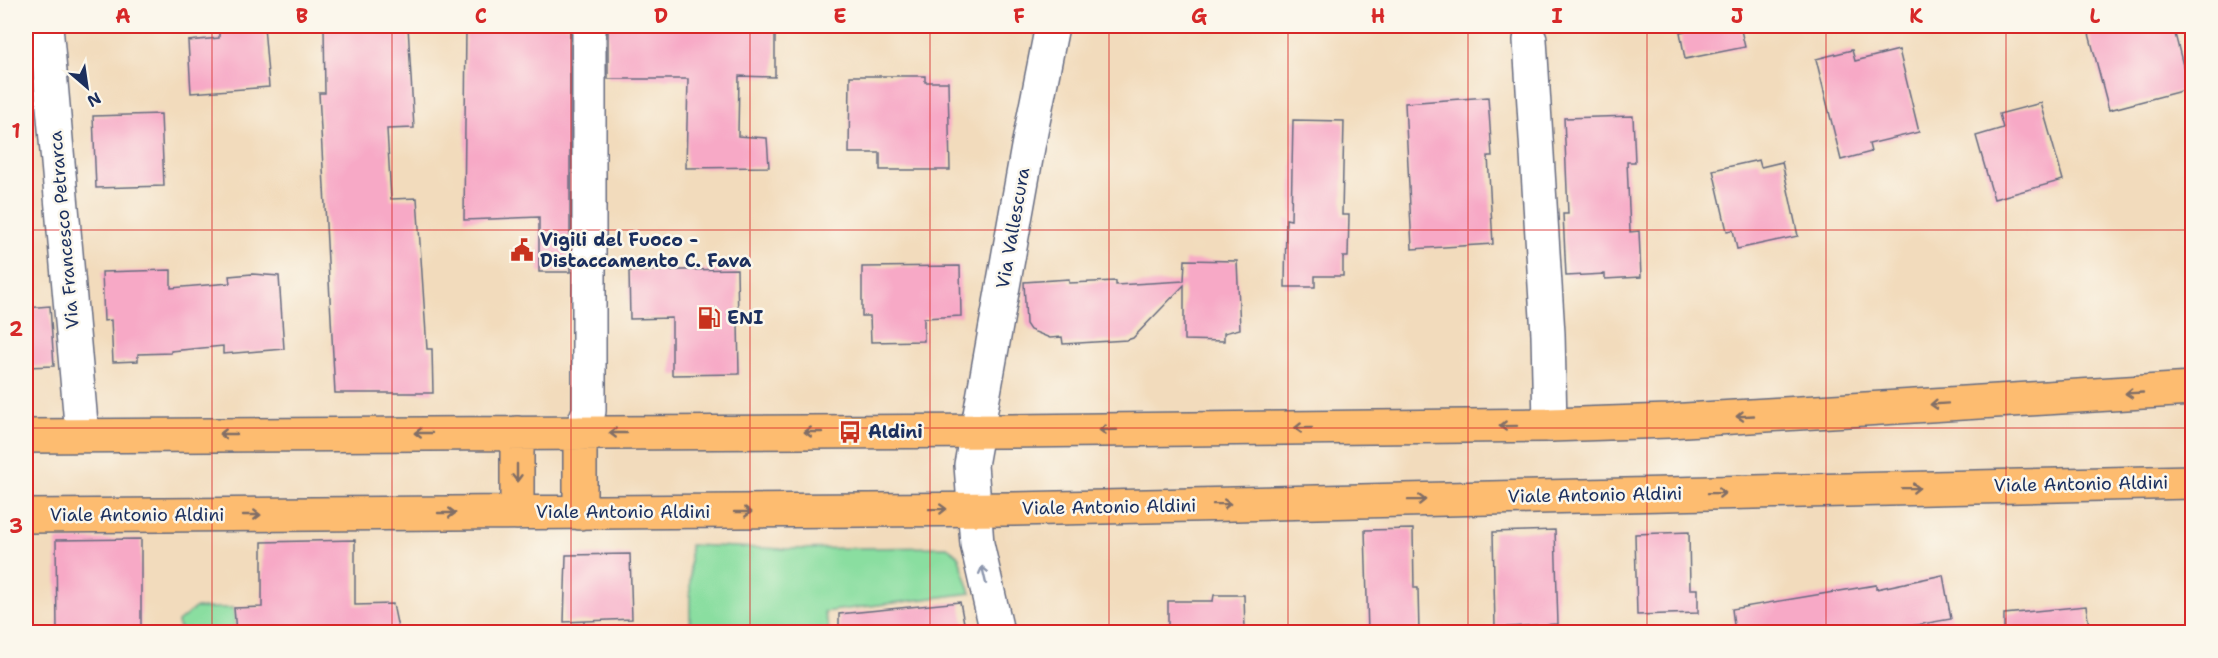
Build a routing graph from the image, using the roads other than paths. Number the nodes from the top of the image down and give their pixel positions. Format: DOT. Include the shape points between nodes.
graph roads {
  1 [pos="46,26"];
  2 [pos="589,26"];
  3 [pos="1052,26"];
  4 [pos="1530,40"];
  5 [pos="2193,389"];
  6 [pos="1550,425"];
  7 [pos="976,431"];
  8 [pos="517,433"];
  9 [pos="580,433"];
  10 [pos="82,435"];
  11 [pos="26,436"];
  12 [pos="2193,482"];
  13 [pos="974,509"];
  14 [pos="517,513"];
  15 [pos="580,513"];
  16 [pos="26,516"];
  17 [pos="997,633"];
  1 -- 10 [label="street, Via Francesco Petrarca"];
  2 -- 9 [label="street" via="589,411"];
  3 -- 7 [label="street, Via Vallescura"];
  4 -- 6 [label="street"];
  5 -- 6 [label="main road, one-way"];
  6 -- 7 [label="main road, one-way"];
  7 -- 9 [label="main road, one-way"];
  7 -- 13 [label="street, Via Vallescura" via="971,465"];
  8 -- 9 [label="main road"];
  8 -- 10 [label="main road, one-way"];
  8 -- 14 [label="main road, one-way"];
  9 -- 15 [label="main road"];
  10 -- 11 [label="main road"];
  13 -- 12 [label="main road, Viale Antonio Aldini, one-way"];
  15 -- 13 [label="main road, Viale Antonio Aldini, one-way"];
  17 -- 13 [label="street, Via Vallescura, one-way" via="977,544"];
  14 -- 15 [label="main road, Viale Antonio Aldini"];
  16 -- 14 [label="main road, Viale Antonio Aldini, one-way"];
}
